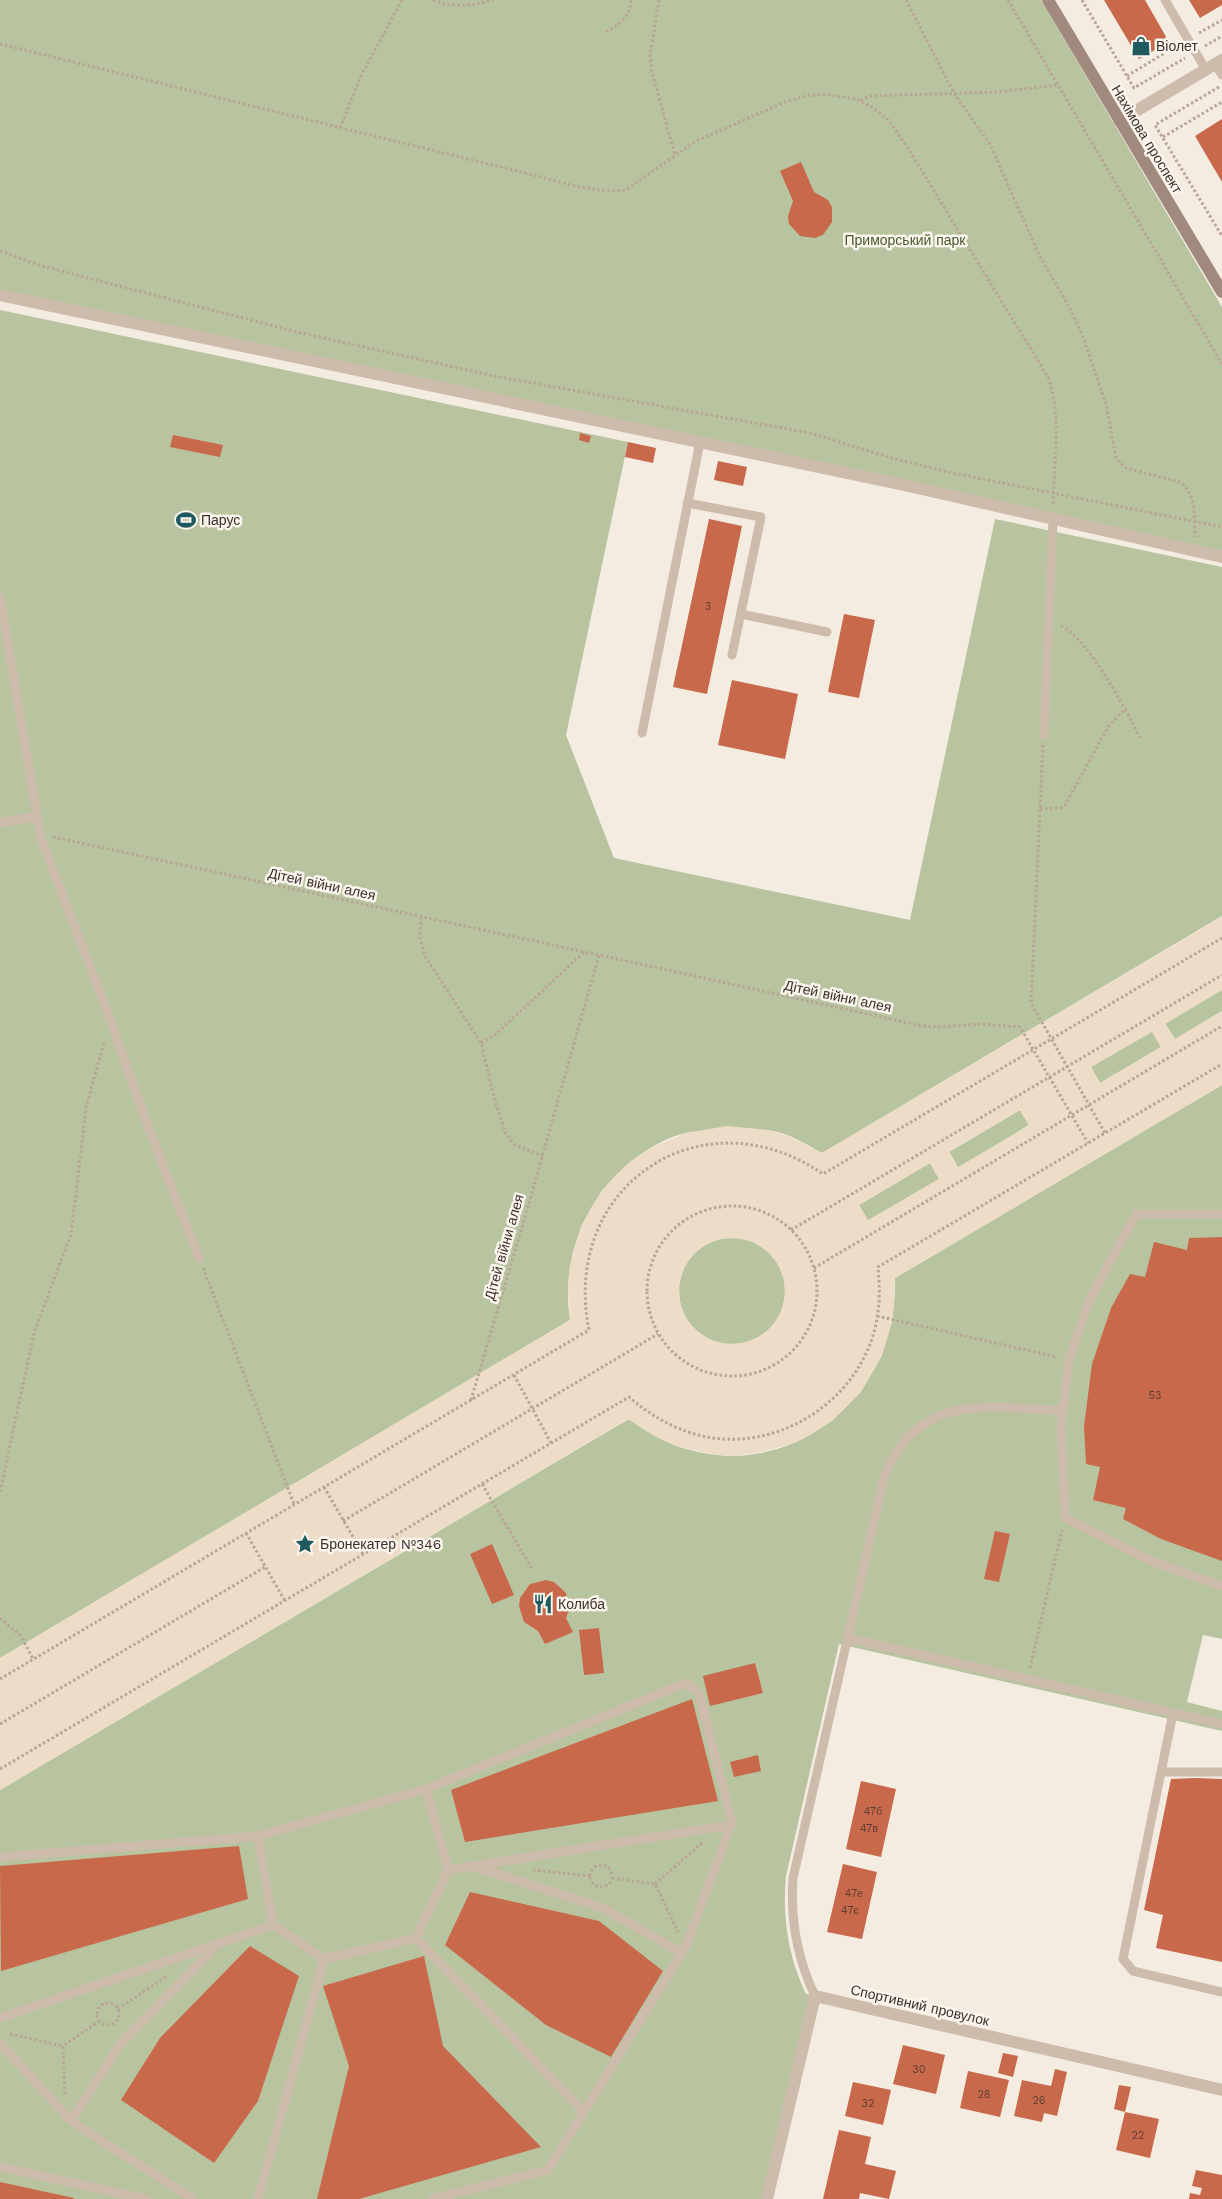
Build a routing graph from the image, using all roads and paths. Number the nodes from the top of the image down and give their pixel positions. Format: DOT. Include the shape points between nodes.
graph roads {
  1 [pos="402,0"];
  2 [pos="433,0"];
  3 [pos="493,0"];
  4 [pos="631,0"];
  5 [pos="659,0"];
  6 [pos="906,0"];
  7 [pos="1008,0"];
  8 [pos="1048,0"];
  9 [pos="1082,0"];
  10 [pos="1165,0"];
  11 [pos="1222,20"];
  12 [pos="606,32"];
  13 [pos="1222,36"];
  14 [pos="1188,40"];
  15 [pos="0,44"];
  16 [pos="1195,52"];
  17 [pos="1216,67"];
  18 [pos="1127,76"];
  19 [pos="1058,84"];
  20 [pos="1222,85"];
  21 [pos="954,92"];
  22 [pos="861,101"];
  23 [pos="1222,102"];
  24 [pos="1119,121"];
  25 [pos="340,128"];
  26 [pos="1163,137"];
  27 [pos="676,155"];
  28 [pos="1222,236"];
  29 [pos="0,251"];
  30 [pos="1222,292"];
  31 [pos="0,295"];
  32 [pos="1222,364"];
  33 [pos="700,442"];
  34 [pos="1053,494"];
  35 [pos="687,503"];
  36 [pos="1053,518"];
  37 [pos="1194,522"];
  38 [pos="1222,527"];
  39 [pos="1195,550"];
  40 [pos="1222,557"];
  41 [pos="0,597"];
  42 [pos="741,614"];
  43 [pos="1048,624"];
  44 [pos="827,632"];
  45 [pos="732,655"];
  46 [pos="1125,709"];
  47 [pos="642,733"];
  48 [pos="1044,735"];
  49 [pos="1141,740"];
  50 [pos="1040,809"];
  51 [pos="36,816"];
  52 [pos="0,823"];
  53 [pos="40,835"];
  54 [pos="421,917"];
  55 [pos="1222,938"];
  56 [pos="585,951"];
  57 [pos="599,955"];
  58 [pos="1222,975"];
  59 [pos="110,1022"];
  60 [pos="1222,1026"];
  61 [pos="1052,1038"];
  62 [pos="481,1043"];
  63 [pos="1033,1050"];
  64 [pos="1222,1064"];
  65 [pos="1068,1066"];
  66 [pos="1049,1077"];
  67 [pos="1089,1105"];
  68 [pos="1072,1116"];
  69 [pos="1106,1133"];
  70 [pos="1088,1143"];
  71 [pos="542,1156"];
  72 [pos="1222,1214"];
  73 [pos="791,1230"];
  74 [pos="199,1258"];
  75 [pos="814,1268"];
  76 [pos="877,1316"];
  77 [pos="658,1334"];
  78 [pos="1069,1359"];
  79 [pos="514,1374"];
  80 [pos="470,1400"];
  81 [pos="532,1409"];
  82 [pos="1063,1411"];
  83 [pos="551,1443"];
  84 [pos="482,1484"];
  85 [pos="324,1487"];
  86 [pos="0,1492"];
  87 [pos="294,1505"];
  88 [pos="1065,1518"];
  89 [pos="343,1521"];
  90 [pos="246,1533"];
  91 [pos="363,1554"];
  92 [pos="265,1567"];
  93 [pos="532,1569"];
  94 [pos="1222,1586"];
  95 [pos="285,1601"];
  96 [pos="0,1618"];
  97 [pos="848,1638"];
  98 [pos="33,1659"];
  99 [pos="0,1679"];
  100 [pos="1027,1679"];
  101 [pos="1173,1713"];
  102 [pos="0,1724"];
  103 [pos="1222,1724"];
  104 [pos="0,1769"];
  105 [pos="1161,1772"];
  106 [pos="1222,1772"];
  107 [pos="426,1789"];
  108 [pos="725,1826"];
  109 [pos="258,1836"];
  110 [pos="0,1857"];
  111 [pos="475,1867"];
  112 [pos="448,1870"];
  113 [pos="528,1870"];
  114 [pos="590,1876"];
  115 [pos="612,1878"];
  116 [pos="655,1884"];
  117 [pos="274,1925"];
  118 [pos="416,1938"];
  119 [pos="219,1943"];
  120 [pos="683,1951"];
  121 [pos="324,1959"];
  122 [pos="169,1975"];
  123 [pos="1222,1992"];
  124 [pos="815,1996"];
  125 [pos="118,2009"];
  126 [pos="0,2018"];
  127 [pos="99,2021"];
  128 [pos="9,2034"];
  129 [pos="0,2043"];
  130 [pos="63,2046"];
  131 [pos="1222,2090"];
  132 [pos="584,2112"];
  133 [pos="68,2118"];
  134 [pos="0,2168"];
  135 [pos="146,2199"];
  136 [pos="193,2199"];
  137 [pos="258,2199"];
  138 [pos="432,2199"];
  139 [pos="767,2199"];
  1 -- 25 [label="path" via="361,76"];
  2 -- 3 [label="path" via="451,5"];
  4 -- 12 [label="path" via="625,19"];
  5 -- 27 [label="path" via="651,64"];
  6 -- 21 [label="path"];
  7 -- 19 [label="path"];
  8 -- 24 [label="main road, Нахімова проспект"];
  9 -- 18 [label="path"];
  10 -- 14 [label="lane"];
  11 -- 14 [label="path"];
  13 -- 16 [label="path"];
  14 -- 16 [label="lane"];
  14 -- 18 [label="path"];
  15 -- 25 [label="path"];
  16 -- 17 [label="lane"];
  16 -- 18 [label="path" via="1134,88"];
  17 -- 24 [label="street"];
  19 -- 21 [label="path" via="998,92"];
  19 -- 32 [label="path"];
  20 -- 26 [label="path" via="1155,125"];
  21 -- 22 [label="path" via="869,96"];
  21 -- 37 [label="path" via="991,146 1039,256 1082,334 1106,404 1116,458 1126,468 1180,482 1190,492"];
  22 -- 27 [label="path" via="822,94 785,102 696,141"];
  22 -- 34 [label="path" via="888,120 906,145 1048,377 1057,415"];
  23 -- 26 [label="path"];
  24 -- 30 [label="main road, Нахімова проспект"];
  25 -- 27 [label="path" via="596,190 626,190"];
  26 -- 28 [label="path"];
  29 -- 34 [label="path" via="42,266 297,332 494,376 810,433 895,459"];
  31 -- 33 [label="street"];
  33 -- 35 [label="lane"];
  33 -- 36 [label="street"];
  34 -- 36 [label="path"];
  34 -- 37 [label="path"];
  35 -- 42 [label="lane" via="761,517"];
  35 -- 47 [label="lane"];
  36 -- 39 [label="street"];
  36 -- 43 [label="lane"];
  37 -- 38 [label="path"];
  37 -- 39 [label="path"];
  39 -- 40 [label="street"];
  41 -- 51 [label="lane"];
  42 -- 44 [label="lane"];
  42 -- 45 [label="lane"];
  43 -- 46 [label="path" via="1069,630 1098,666"];
  43 -- 48 [label="lane"];
  46 -- 49 [label="path"];
  46 -- 50 [label="path" via="1108,728 1065,805"];
  48 -- 50 [label="path"];
  50 -- 61 [label="path" via="1031,1003"];
  51 -- 52 [label="lane"];
  51 -- 53 [label="lane"];
  53 -- 54 [label="path, Дітей війни алея"];
  53 -- 59 [label="lane"];
  54 -- 56 [label="path, Дітей війни алея"];
  54 -- 62 [label="path" via="420,938 425,956"];
  55 -- 61 [label="path"];
  56 -- 57 [label="path, Дітей війни алея"];
  56 -- 62 [label="path" via="496,1034"];
  57 -- 63 [label="path, Дітей війни алея" via="922,1026 981,1024 1020,1027"];
  57 -- 71 [label="path, Дітей війни алея"];
  58 -- 65 [label="path"];
  59 -- 74 [label="lane"];
  59 -- 86 [label="path" via="86,1108 68,1244 34,1333"];
  60 -- 67 [label="path"];
  61 -- 63 [label="path"];
  61 -- 65 [label="path"];
  62 -- 71 [label="path" via="505,1132 515,1145"];
  63 -- 66 [label="path"];
  63 -- 79 [label="path" via="823,1174 788,1153 748,1143 707,1144 687,1149 650,1167 619,1194 597,1229 587,1262 584,1289 589,1330"];
  64 -- 69 [label="path"];
  65 -- 66 [label="path"];
  65 -- 67 [label="path"];
  66 -- 68 [label="path"];
  66 -- 73 [label="path"];
  67 -- 68 [label="path"];
  67 -- 69 [label="path"];
  68 -- 70 [label="path"];
  68 -- 75 [label="path"];
  69 -- 70 [label="path"];
  70 -- 76 [label="path" via="878,1267"];
  71 -- 80 [label="path, Дітей війни алея"];
  72 -- 78 [label="lane" via="1136,1214 1090,1299"];
  73 -- 75 [label="path" via="805,1247"];
  73 -- 77 [label="path" via="774,1216 760,1210 731,1206 702,1211 677,1226 658,1249 648,1277 648,1307"];
  74 -- 87 [label="path"];
  75 -- 77 [label="path" via="816,1305 806,1333 787,1356 762,1371 732,1376 703,1371 678,1357"];
  76 -- 78 [label="path"];
  76 -- 83 [label="path" via="868,1348 848,1383 818,1412 781,1431 741,1439 700,1436 662,1422 629,1397"];
  77 -- 81 [label="path"];
  78 -- 82 [label="lane"];
  79 -- 80 [label="path"];
  79 -- 81 [label="path"];
  80 -- 85 [label="path"];
  81 -- 83 [label="path"];
  81 -- 89 [label="path"];
  82 -- 88 [label="lane"];
  82 -- 97 [label="lane" via="965,1408 938,1416 904,1441 884,1478"];
  83 -- 84 [label="path"];
  84 -- 91 [label="path"];
  84 -- 93 [label="path"];
  85 -- 87 [label="path"];
  85 -- 89 [label="path"];
  87 -- 90 [label="path"];
  88 -- 94 [label="lane" via="1151,1561"];
  88 -- 100 [label="path"];
  89 -- 91 [label="path"];
  90 -- 92 [label="path"];
  90 -- 98 [label="path"];
  91 -- 95 [label="path"];
  92 -- 95 [label="path"];
  92 -- 102 [label="path"];
  95 -- 104 [label="path"];
  96 -- 98 [label="path" via="21,1636"];
  97 -- 100 [label="lane"];
  97 -- 124 [label="lane" via="793,1878 792,1913 797,1947"];
  98 -- 99 [label="path"];
  100 -- 101 [label="lane"];
  101 -- 103 [label="lane"];
  101 -- 105 [label="lane"];
  105 -- 106 [label="lane"];
  105 -- 123 [label="lane" via="1123,1959 1132,1971"];
  107 -- 108 [label="lane" via="686,1683 699,1693 732,1822"];
  107 -- 109 [label="lane"];
  107 -- 112 [label="lane"];
  108 -- 111 [label="lane" via="520,1857"];
  108 -- 116 [label="path"];
  108 -- 120 [label="lane"];
  109 -- 110 [label="lane"];
  109 -- 117 [label="lane"];
  111 -- 112 [label="lane"];
  111 -- 120 [label="lane" via="603,1908"];
  112 -- 118 [label="lane"];
  113 -- 114 [label="path"];
  114 -- 115 [label="path" via="592,1883 599,1887 608,1885"];
  114 -- 115 [label="path" via="595,1867 602,1865 611,1870"];
  115 -- 116 [label="path"];
  116 -- 120 [label="path"];
  117 -- 119 [label="lane"];
  117 -- 121 [label="lane"];
  118 -- 121 [label="lane"];
  118 -- 132 [label="lane"];
  119 -- 126 [label="lane"];
  119 -- 133 [label="lane" via="120,2044"];
  120 -- 132 [label="lane"];
  121 -- 137 [label="lane"];
  122 -- 125 [label="path"];
  124 -- 131 [label="street, Спортивний провулок"];
  124 -- 139 [label="street"];
  125 -- 127 [label="path" via="118,2019 112,2024 105,2025"];
  125 -- 127 [label="path" via="109,2003 102,2004 96,2014"];
  127 -- 130 [label="path"];
  128 -- 130 [label="path"];
  129 -- 133 [label="lane"];
  130 -- 133 [label="path"];
  132 -- 138 [label="lane" via="548,2170"];
  133 -- 136 [label="lane"];
  134 -- 135 [label="lane"];
}
